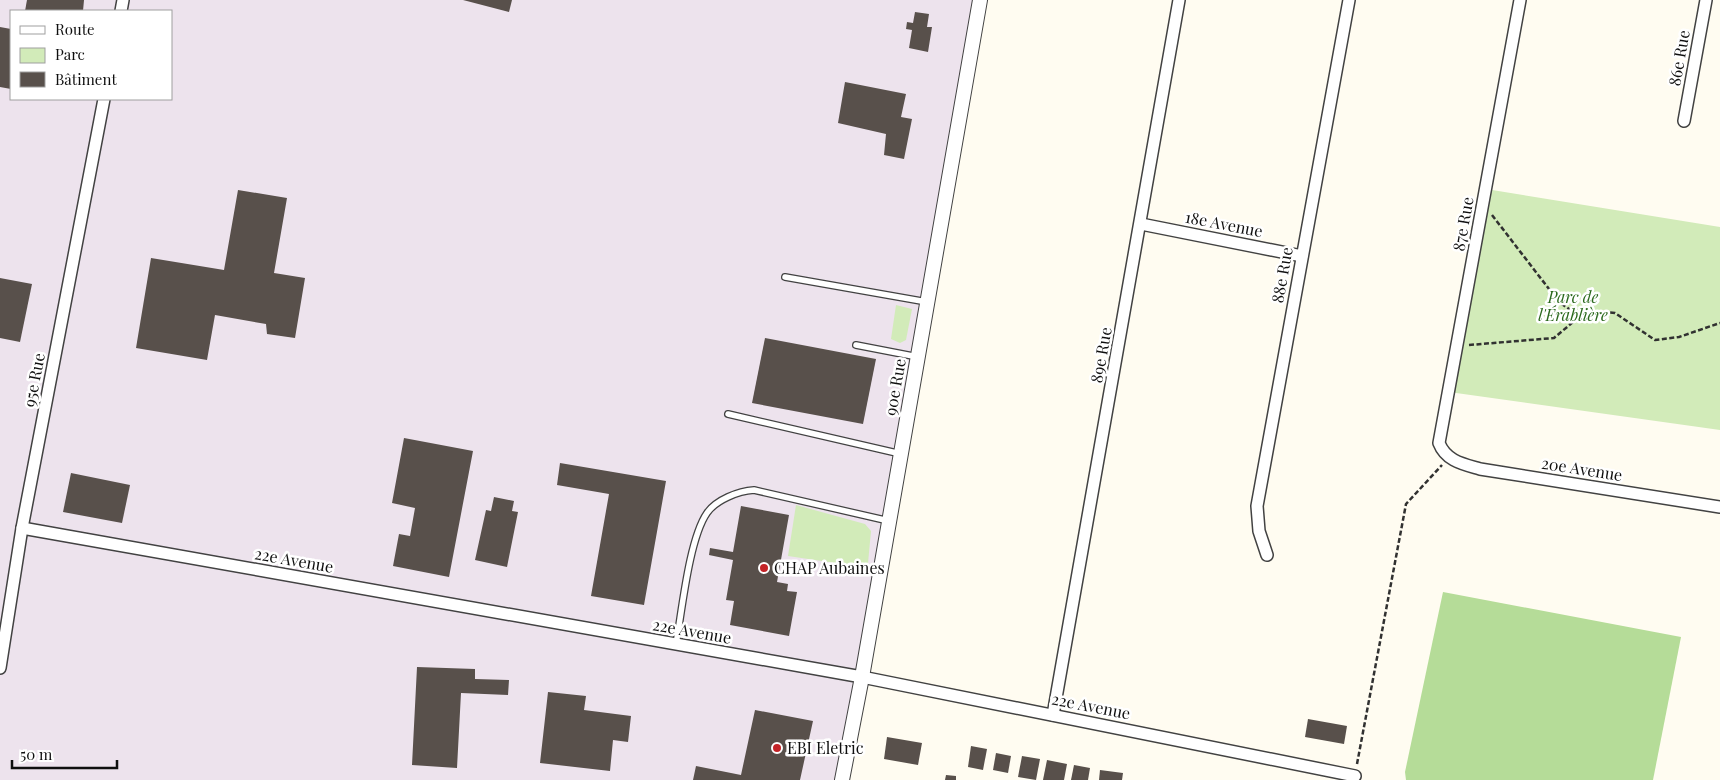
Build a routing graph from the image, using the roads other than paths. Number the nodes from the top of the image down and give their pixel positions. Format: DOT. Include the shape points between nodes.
graph roads {
  1 [pos="980,0"];
  2 [pos="1180,0"];
  3 [pos="1349,0"];
  4 [pos="1520,0"];
  5 [pos="1706,0"];
  6 [pos="104,100"];
  7 [pos="1684,122"];
  8 [pos="1141,224"];
  9 [pos="1302,256"];
  10 [pos="785,277"];
  11 [pos="927,302"];
  12 [pos="856,346"];
  13 [pos="918,357"];
  14 [pos="728,414"];
  15 [pos="901,454"];
  16 [pos="1446,455"];
  17 [pos="1720,507"];
  18 [pos="889,521"];
  19 [pos="22,528"];
  20 [pos="1267,555"];
  21 [pos="676,644"];
  22 [pos="0,668"];
  23 [pos="862,677"];
  24 [pos="1053,715"];
  25 [pos="1355,776"];
  26 [pos="842,780"];
  1 -- 11 [label="street, 90e Rue"];
  2 -- 8 [label="street, 89e Rue"];
  3 -- 9 [label="street, 88e Rue"];
  4 -- 16 [label="street, 87e Rue" via="1439,443"];
  5 -- 7 [label="street, 86e Rue"];
  6 -- 19 [label="street, 95e Rue"];
  8 -- 9 [label="street, 18e Avenue"];
  8 -- 24 [label="street, 89e Rue"];
  9 -- 20 [label="street, 88e Rue" via="1257,506 1259,531"];
  10 -- 11 [label="lane"];
  11 -- 13 [label="street, 90e Rue"];
  12 -- 13 [label="lane"];
  13 -- 15 [label="street, 90e Rue"];
  14 -- 15 [label="lane"];
  15 -- 18 [label="street, 90e Rue"];
  16 -- 17 [label="street, 20e Avenue" via="1480,469"];
  18 -- 21 [label="lane" via="754,490 740,491 708,512 696,531"];
  18 -- 23 [label="street, 90e Rue"];
  19 -- 21 [label="street, 22e Avenue"];
  19 -- 22 [label="street, 95e Rue"];
  21 -- 23 [label="street, 22e Avenue"];
  23 -- 24 [label="street, 22e Avenue"];
  23 -- 26 [label="street, 90e Rue"];
  24 -- 25 [label="street, 22e Avenue"];
}
